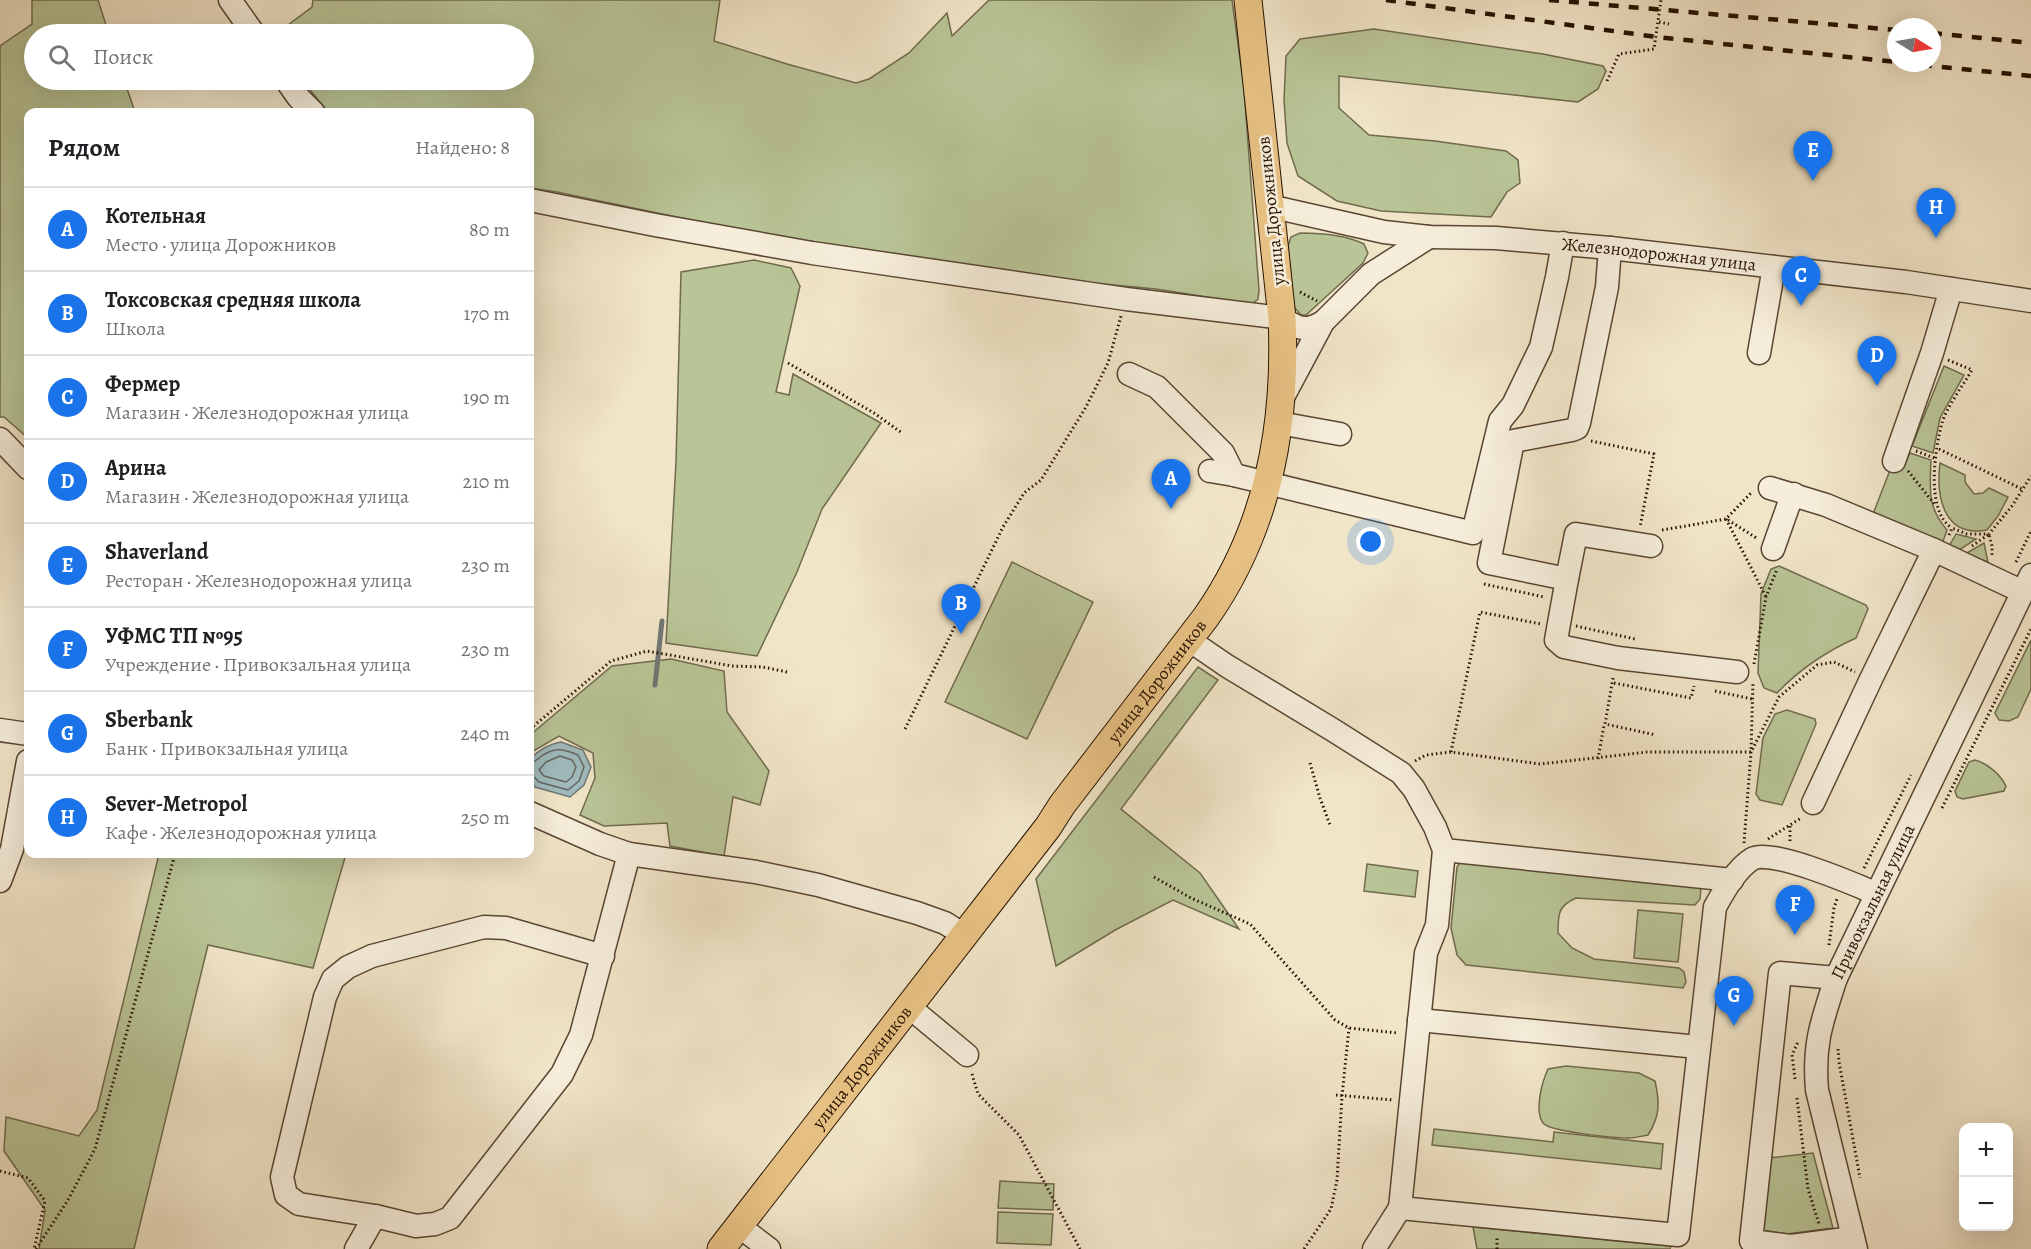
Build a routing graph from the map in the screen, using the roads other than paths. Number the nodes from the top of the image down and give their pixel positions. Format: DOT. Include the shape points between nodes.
graph roads {
  1 [pos="230,0"];
  2 [pos="1248,0"];
  3 [pos="247,24"];
  4 [pos="293,90"];
  5 [pos="309,108"];
  6 [pos="534,201"];
  7 [pos="1269,206"];
  8 [pos="1429,237"];
  9 [pos="1563,243"];
  10 [pos="1610,248"];
  11 [pos="1774,267"];
  12 [pos="1951,290"];
  13 [pos="2031,302"];
  14 [pos="1320,311"];
  15 [pos="1282,318"];
  16 [pos="1759,353"];
  17 [pos="1129,374"];
  18 [pos="1281,410"];
  19 [pos="1340,434"];
  20 [pos="0,439"];
  21 [pos="1896,457"];
  22 [pos="24,464"];
  23 [pos="1210,471"];
  24 [pos="1234,475"];
  25 [pos="1268,483"];
  26 [pos="1770,488"];
  27 [pos="1792,497"];
  28 [pos="1650,537"];
  29 [pos="1938,552"];
  30 [pos="1776,556"];
  31 [pos="1567,579"];
  32 [pos="2027,583"];
  33 [pos="1190,640"];
  34 [pos="1748,673"];
  35 [pos="0,730"];
  36 [pos="24,733"];
  37 [pos="24,783"];
  38 [pos="1813,803"];
  39 [pos="534,815"];
  40 [pos="1444,850"];
  41 [pos="629,854"];
  42 [pos="1732,880"];
  43 [pos="0,881"];
  44 [pos="1875,893"];
  45 [pos="964,935"];
  46 [pos="603,957"];
  47 [pos="1836,978"];
  48 [pos="908,1006"];
  49 [pos="1418,1027"];
  50 [pos="1698,1047"];
  51 [pos="967,1055"];
  52 [pos="1400,1208"];
  53 [pos="375,1216"];
  54 [pos="739,1226"];
  55 [pos="1855,1243"];
  56 [pos="1375,1248"];
  57 [pos="356,1249"];
  58 [pos="721,1249"];
  59 [pos="769,1249"];
  1 -- 3 [label="street"];
  2 -- 7 [label="main road, улица Дорожников"];
  4 -- 5 [label="street"];
  6 -- 15 [label="street" via="812,253"];
  7 -- 8 [label="street, Железнодорожная улица"];
  7 -- 15 [label="main road, улица Дорожников"];
  8 -- 9 [label="street, Железнодорожная улица"];
  8 -- 14 [label="street"];
  9 -- 10 [label="street, Железнодорожная улица"];
  9 -- 25 [label="street" via="1541,347 1513,405 1500,421 1473,533"];
  10 -- 11 [label="street, Железнодорожная улица"];
  10 -- 31 [label="street" via="1607,287 1580,423 1572,430 1513,441 1488,563"];
  11 -- 12 [label="street, Железнодорожная улица"];
  11 -- 16 [label="street"];
  12 -- 13 [label="street, Железнодорожная улица"];
  12 -- 21 [label="street"];
  14 -- 15 [label="street" via="1311,328 1301,328"];
  14 -- 18 [label="street"];
  15 -- 18 [label="main road, улица Дорожников"];
  17 -- 24 [label="street" via="1157,387 1223,453"];
  18 -- 19 [label="street"];
  18 -- 25 [label="main road, улица Дорожников"];
  20 -- 22 [label="street"];
  23 -- 24 [label="street"];
  24 -- 25 [label="street"];
  25 -- 33 [label="main road, улица Дорожников" via="1240,562"];
  26 -- 27 [label="street"];
  27 -- 29 [label="street" via="1826,505"];
  27 -- 30 [label="street"];
  28 -- 31 [label="street" via="1576,534"];
  29 -- 32 [label="street"];
  29 -- 38 [label="street" via="1871,679"];
  31 -- 34 [label="street" via="1556,640 1564,646 1618,658"];
  32 -- 44 [label="street, Привокзальная улица"];
  33 -- 40 [label="street" via="1401,773 1419,798"];
  33 -- 45 [label="main road, улица Дорожников"];
  35 -- 36 [label="street"];
  37 -- 43 [label="street" via="12,849"];
  39 -- 41 [label="street"];
  40 -- 42 [label="street"];
  40 -- 49 [label="street" via="1437,925 1426,953"];
  41 -- 45 [label="street" via="818,885 927,916"];
  41 -- 46 [label="street"];
  42 -- 44 [label="street" via="1756,858 1801,866"];
  42 -- 50 [label="street" via="1714,907"];
  44 -- 47 [label="street, Привокзальная улица"];
  45 -- 48 [label="main road, улица Дорожников"];
  46 -- 53 [label="street" via="581,1035 562,1074 450,1218 416,1226"];
  46 -- 53 [label="street" via="506,928 484,927 372,956 333,979 325,997 282,1177 286,1195 299,1204"];
  47 -- 55 [label="street, Привокзальная улица" via="1818,1035 1815,1064 1822,1115"];
  47 -- 55 [label="street" via="1780,974 1751,1241 1791,1246"];
  48 -- 51 [label="street"];
  48 -- 54 [label="main road, улица Дорожников"];
  49 -- 50 [label="street"];
  49 -- 52 [label="street"];
  50 -- 52 [label="street" via="1678,1235"];
  52 -- 56 [label="street"];
  53 -- 57 [label="street"];
  54 -- 58 [label="main road, улица Дорожников"];
  54 -- 59 [label="street"];
}
